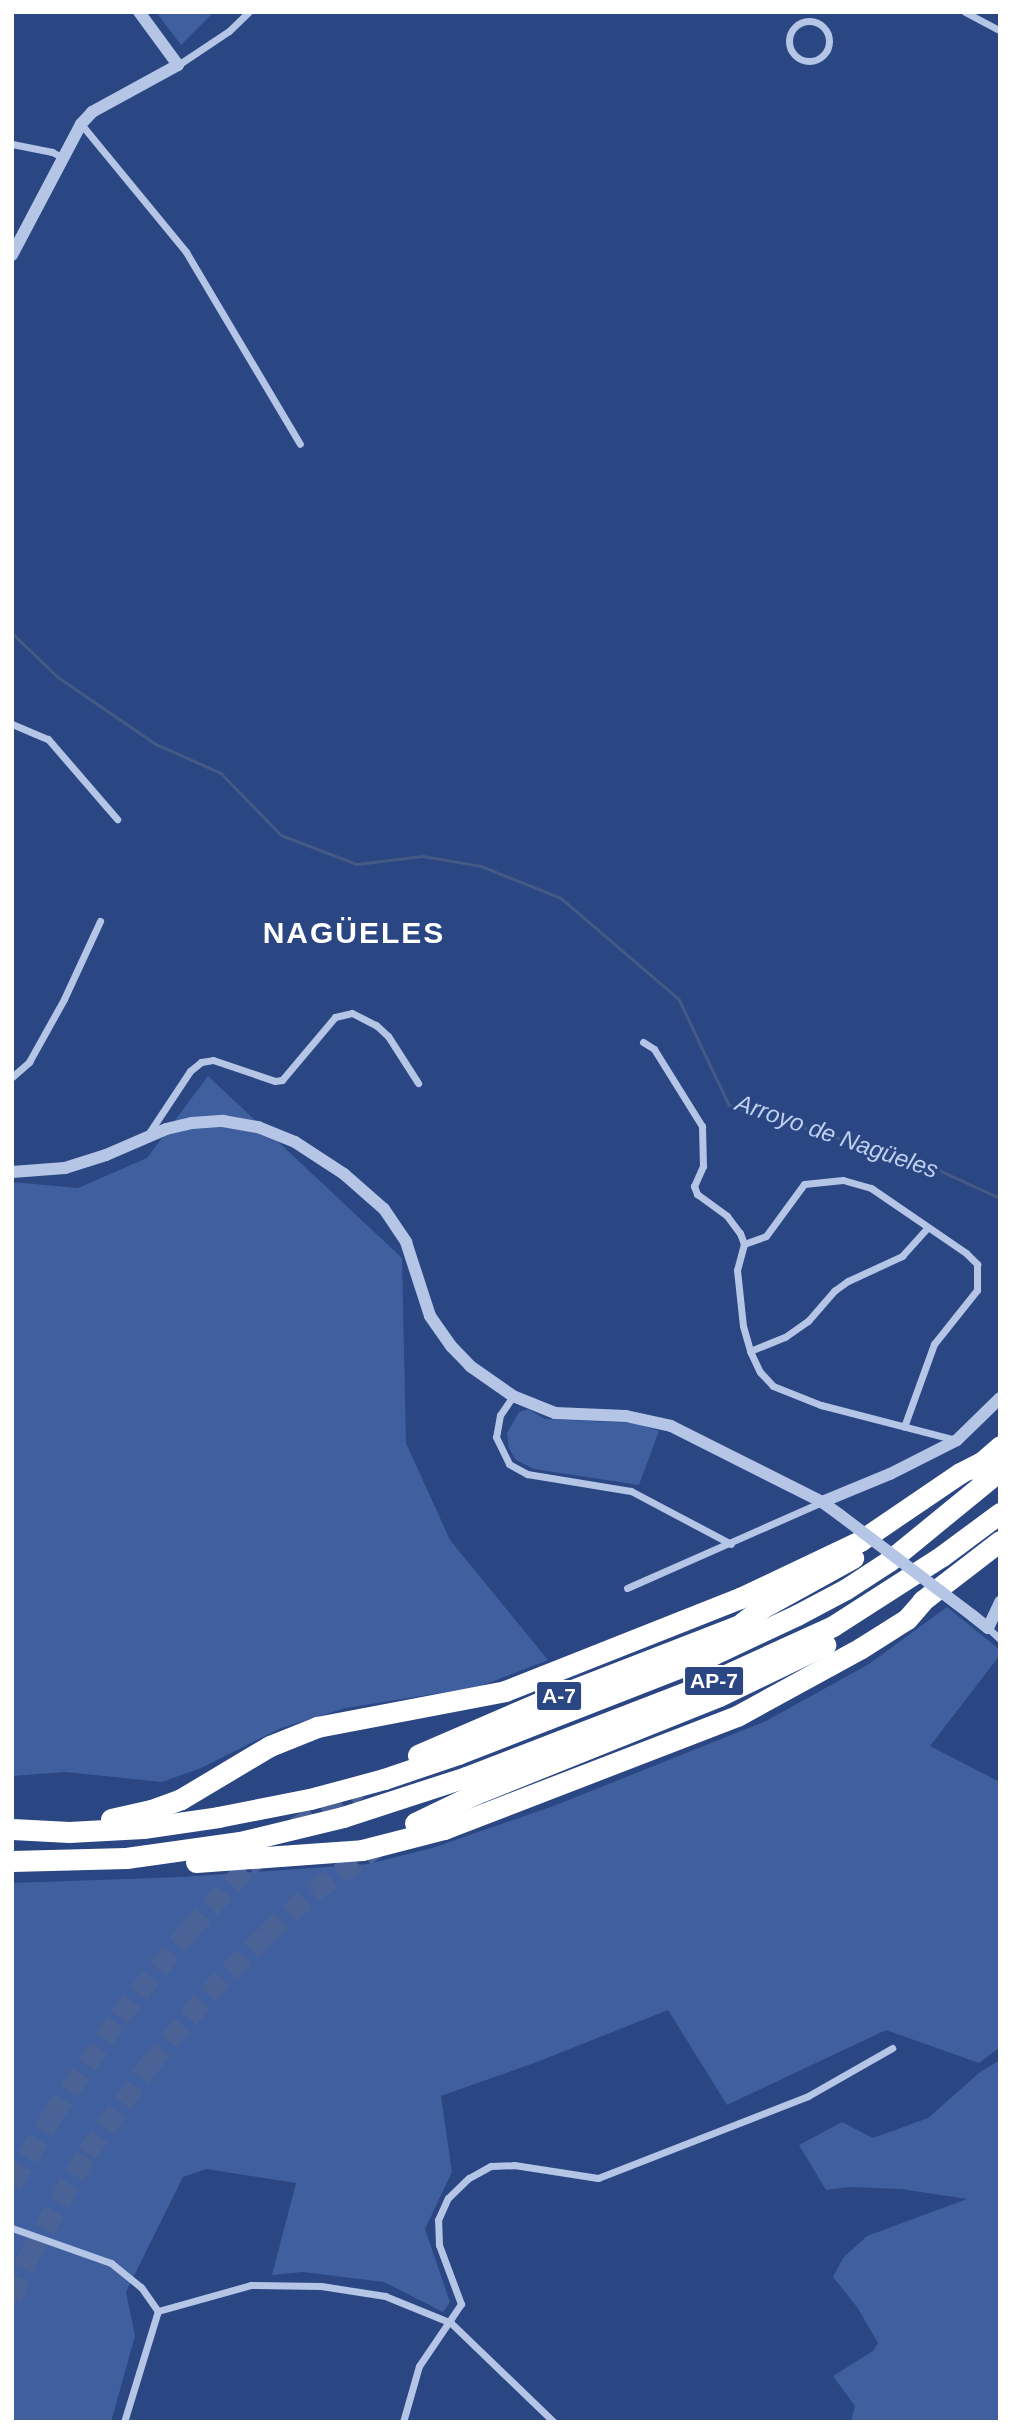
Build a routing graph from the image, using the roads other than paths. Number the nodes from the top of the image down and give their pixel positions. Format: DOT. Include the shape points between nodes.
graph roads {
  1 [pos="139,12"];
  2 [pos="249,12"];
  3 [pos="822,12"];
  4 [pos="965,12"];
  5 [pos="816,22"];
  6 [pos="1000,31"];
  7 [pos="178,65"];
  8 [pos="81,124"];
  9 [pos="12,145"];
  10 [pos="62,157"];
  11 [pos="12,255"];
  12 [pos="300,444"];
  13 [pos="12,724"];
  14 [pos="117,819"];
  15 [pos="100,921"];
  16 [pos="643,1042"];
  17 [pos="12,1077"];
  18 [pos="418,1083"];
  19 [pos="145,1139"];
  20 [pos="12,1172"];
  21 [pos="927,1227"];
  22 [pos="744,1244"];
  23 [pos="750,1351"];
  24 [pos="513,1396"];
  25 [pos="1000,1398"];
  26 [pos="904,1427"];
  27 [pos="957,1440"];
  28 [pos="995,1459"];
  29 [pos="822,1502"];
  30 [pos="1000,1513"];
  31 [pos="1000,1521"];
  32 [pos="916,1537"];
  33 [pos="1000,1541"];
  34 [pos="732,1544"];
  35 [pos="627,1588"];
  36 [pos="922,1601"];
  37 [pos="1000,1602"];
  38 [pos="988,1628"];
  39 [pos="734,1629"];
  40 [pos="1000,1639"];
  41 [pos="719,1696"];
  42 [pos="385,1776"];
  43 [pos="415,1823"];
  44 [pos="12,1829"];
  45 [pos="49,1830"];
  46 [pos="12,1861"];
  47 [pos="59,1861"];
  48 [pos="892,2048"];
  49 [pos="12,2228"];
  50 [pos="158,2311"];
  51 [pos="451,2323"];
  52 [pos="124,2422"];
  53 [pos="402,2422"];
  54 [pos="554,2422"];
  1 -- 7 [label="street"];
  2 -- 7 [label="street"];
  3 -- 5 [label="street"];
  4 -- 6 [label="street"];
  5 -- 5 [label="street" via="827,31 829,45 816,60 802,61 790,51 789,37 800,23"];
  7 -- 8 [label="street" via="92,112"];
  8 -- 10 [label="street"];
  8 -- 12 [label="street" via="186,252"];
  9 -- 10 [label="street"];
  10 -- 11 [label="street"];
  13 -- 14 [label="street" via="48,739"];
  15 -- 17 [label="street" via="29,1062"];
  16 -- 22 [label="street" via="654,1049 702,1126 703,1166 694,1186 697,1194 727,1216"];
  18 -- 19 [label="street" via="388,1036 376,1024 352,1013 335,1017 282,1080 213,1060 201,1062 190,1071"];
  19 -- 20 [label="street" via="65,1168"];
  19 -- 24 [label="street" via="166,1129 223,1121 258,1127 295,1142 344,1174 384,1209 406,1242 430,1316 451,1346 470,1366"];
  21 -- 22 [label="street" via="871,1188 843,1180 821,1181 804,1184 766,1236"];
  21 -- 23 [label="street" via="902,1256 848,1281 808,1321 785,1337"];
  21 -- 26 [label="street" via="977,1265 979,1284 934,1344"];
  22 -- 23 [label="street" via="737,1270"];
  23 -- 26 [label="street" via="773,1386 821,1405"];
  24 -- 29 [label="street" via="555,1413 626,1416 671,1426"];
  24 -- 34 [label="street" via="500,1415 496,1437 509,1464 527,1474 631,1491"];
  25 -- 27 [label="street"];
  26 -- 27 [label="street"];
  27 -- 29 [label="street"];
  28 -- 32 [label="highway"];
  28 -- 39 [label="highway" via="870,1548 762,1608"];
  28 -- 45 [label="highway" via="960,1473 860,1541 799,1572 583,1662 480,1698 317,1727 270,1746 181,1799 121,1817"];
  29 -- 34 [label="street"];
  29 -- 38 [label="street, bridge"];
  30 -- 47 [label="highway, AP-7" via="833,1626 697,1688 466,1777 343,1817 240,1842 126,1858"];
  31 -- 41 [label="highway" via="951,1564 886,1609 796,1661"];
  32 -- 39 [label="highway, A-7"];
  32 -- 42 [label="highway, AP-7" via="846,1589 712,1655 458,1754"];
  33 -- 36 [label="highway"];
  34 -- 35 [label="street"];
  36 -- 41 [label="highway" via="813,1664 749,1693"];
  36 -- 47 [label="highway" via="907,1619 861,1648 737,1716 405,1842 362,1850 126,1866 87,1868"];
  37 -- 38 [label="street"];
  38 -- 40 [label="street"];
  39 -- 42 [label="highway, A-7" via="467,1732"];
  41 -- 43 [label="highway" via="475,1794"];
  42 -- 45 [label="highway, AP-7" via="310,1799 218,1817 143,1828"];
  44 -- 45 [label="highway, AP-7"];
  46 -- 47 [label="highway, AP-7"];
  48 -- 51 [label="street" via="808,2096 598,2178 514,2165 491,2166 469,2178 448,2198 438,2220 439,2245 461,2304"];
  49 -- 50 [label="street" via="111,2263 141,2287"];
  50 -- 51 [label="street" via="251,2285 321,2286 386,2296"];
  50 -- 52 [label="street"];
  51 -- 53 [label="street" via="419,2366"];
  51 -- 54 [label="street"];
}
